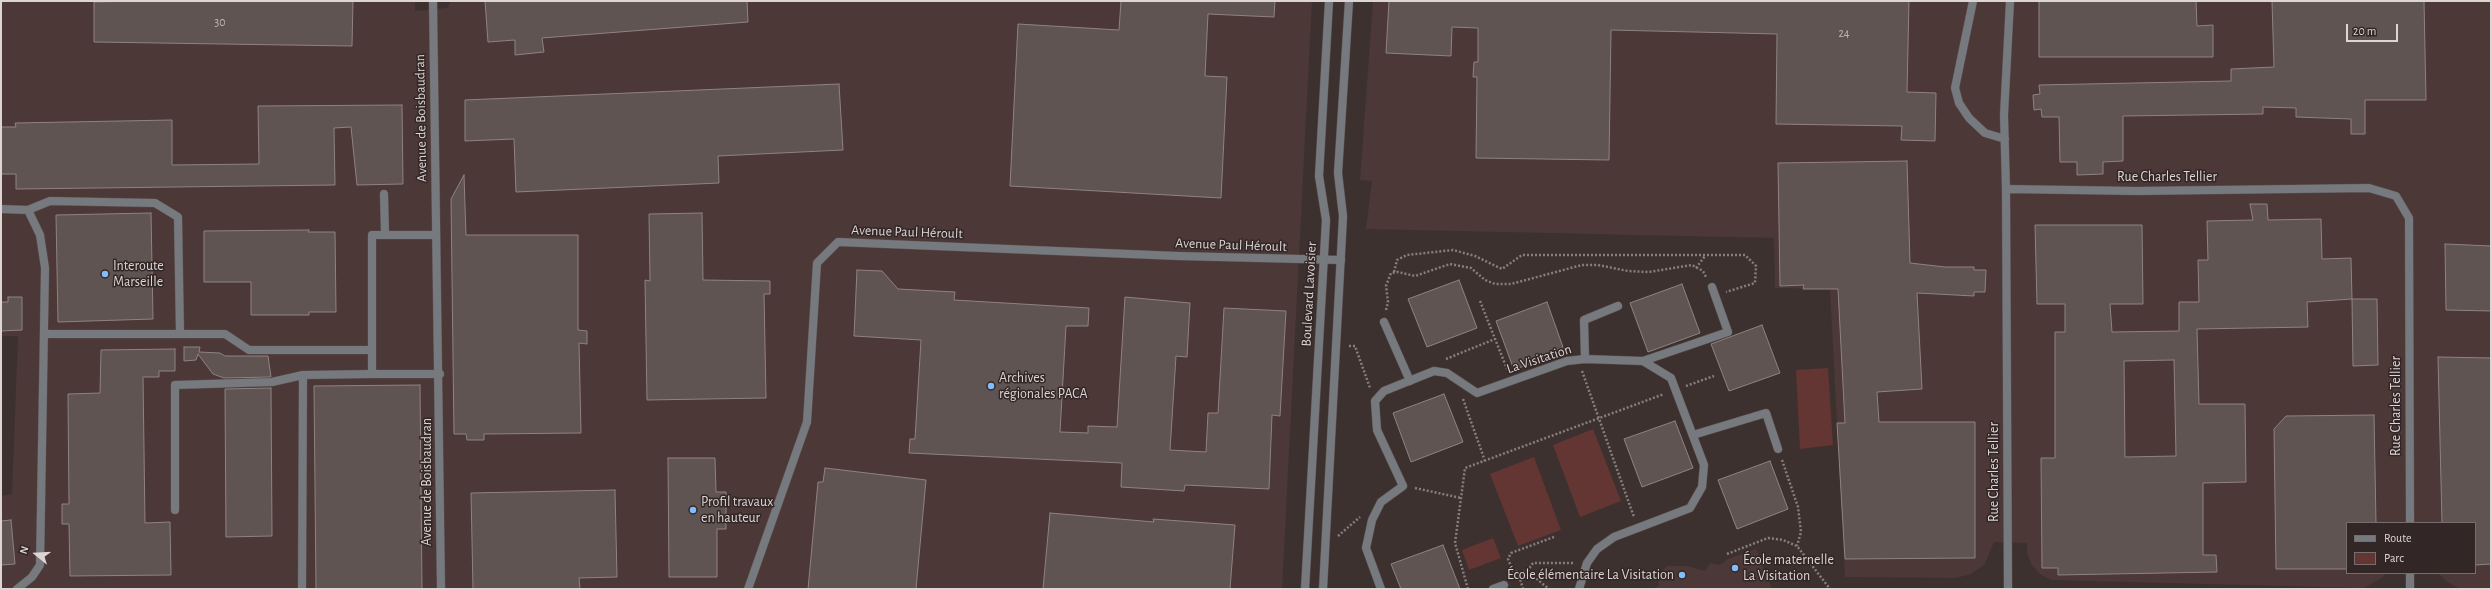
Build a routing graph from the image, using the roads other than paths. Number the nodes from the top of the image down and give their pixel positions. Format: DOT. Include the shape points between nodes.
graph roads {
  1 [pos="434,1"];
  2 [pos="1329,1"];
  3 [pos="1349,1"];
  4 [pos="1973,1"];
  5 [pos="2010,1"];
  6 [pos="2005,139"];
  7 [pos="2006,189"];
  8 [pos="384,194"];
  9 [pos="1,208"];
  10 [pos="28,210"];
  11 [pos="385,235"];
  12 [pos="436,235"];
  13 [pos="1324,260"];
  14 [pos="1341,260"];
  15 [pos="1712,287"];
  16 [pos="1618,306"];
  17 [pos="1384,322"];
  18 [pos="45,334"];
  19 [pos="180,334"];
  20 [pos="372,350"];
  21 [pos="1581,359"];
  22 [pos="1643,361"];
  23 [pos="372,374"];
  24 [pos="440,374"];
  25 [pos="303,375"];
  26 [pos="1410,381"];
  27 [pos="1693,435"];
  28 [pos="1778,449"];
  29 [pos="175,510"];
  30 [pos="2410,522"];
  31 [pos="2410,574"];
  32 [pos="1504,585"];
  33 [pos="17,589"];
  34 [pos="302,589"];
  35 [pos="441,589"];
  36 [pos="748,589"];
  37 [pos="1304,589"];
  38 [pos="1323,589"];
  39 [pos="1381,589"];
  40 [pos="1493,589"];
  41 [pos="1579,589"];
  42 [pos="2008,589"];
  43 [pos="2410,589"];
  1 -- 12 [label="street, Avenue de Boisbaudran"];
  2 -- 13 [label="street, Boulevard Lavoisier" via="1319,176 1326,220"];
  3 -- 14 [label="street" via="1338,173 1343,216"];
  4 -- 6 [label="street" via="1955,88 1959,104 1969,118 1984,133"];
  5 -- 6 [label="street"];
  6 -- 7 [label="street"];
  7 -- 30 [label="street, Rue Charles Tellier" via="2137,191 2369,188 2396,196 2409,218"];
  7 -- 42 [label="street, Rue Charles Tellier"];
  8 -- 11 [label="street"];
  9 -- 10 [label="street"];
  10 -- 18 [label="street" via="40,235 45,268"];
  10 -- 19 [label="street" via="50,201 155,203 178,217"];
  11 -- 12 [label="street"];
  11 -- 20 [label="street" via="372,235"];
  12 -- 24 [label="street, Avenue de Boisbaudran"];
  13 -- 14 [label="street, Avenue Paul Héroult"];
  13 -- 36 [label="street, Avenue Paul Héroult" via="838,242 816,263 807,422"];
  13 -- 37 [label="street, Boulevard Lavoisier"];
  14 -- 38 [label="street"];
  15 -- 22 [label="street" via="1728,332"];
  16 -- 21 [label="street" via="1584,320"];
  17 -- 26 [label="street"];
  18 -- 19 [label="street"];
  18 -- 33 [label="street" via="40,565 32,577"];
  19 -- 20 [label="street" via="225,334 248,350"];
  20 -- 23 [label="street"];
  21 -- 22 [label="street, La Visitation"];
  21 -- 26 [label="street, La Visitation" via="1567,361 1477,393 1447,373 1434,371"];
  22 -- 27 [label="street, La Visitation" via="1671,378"];
  23 -- 24 [label="street"];
  23 -- 25 [label="street"];
  24 -- 35 [label="street, Avenue de Boisbaudran"];
  25 -- 29 [label="street" via="272,382 175,385"];
  25 -- 34 [label="street"];
  26 -- 39 [label="street" via="1384,391 1375,401 1376,430 1403,486 1381,502 1372,520 1366,548"];
  27 -- 28 [label="street" via="1766,413"];
  27 -- 41 [label="street, La Visitation" via="1704,465 1702,487 1690,508 1614,537 1597,549 1587,563"];
  31 -- 43 [label="street"];
  32 -- 40 [label="street"];
}
